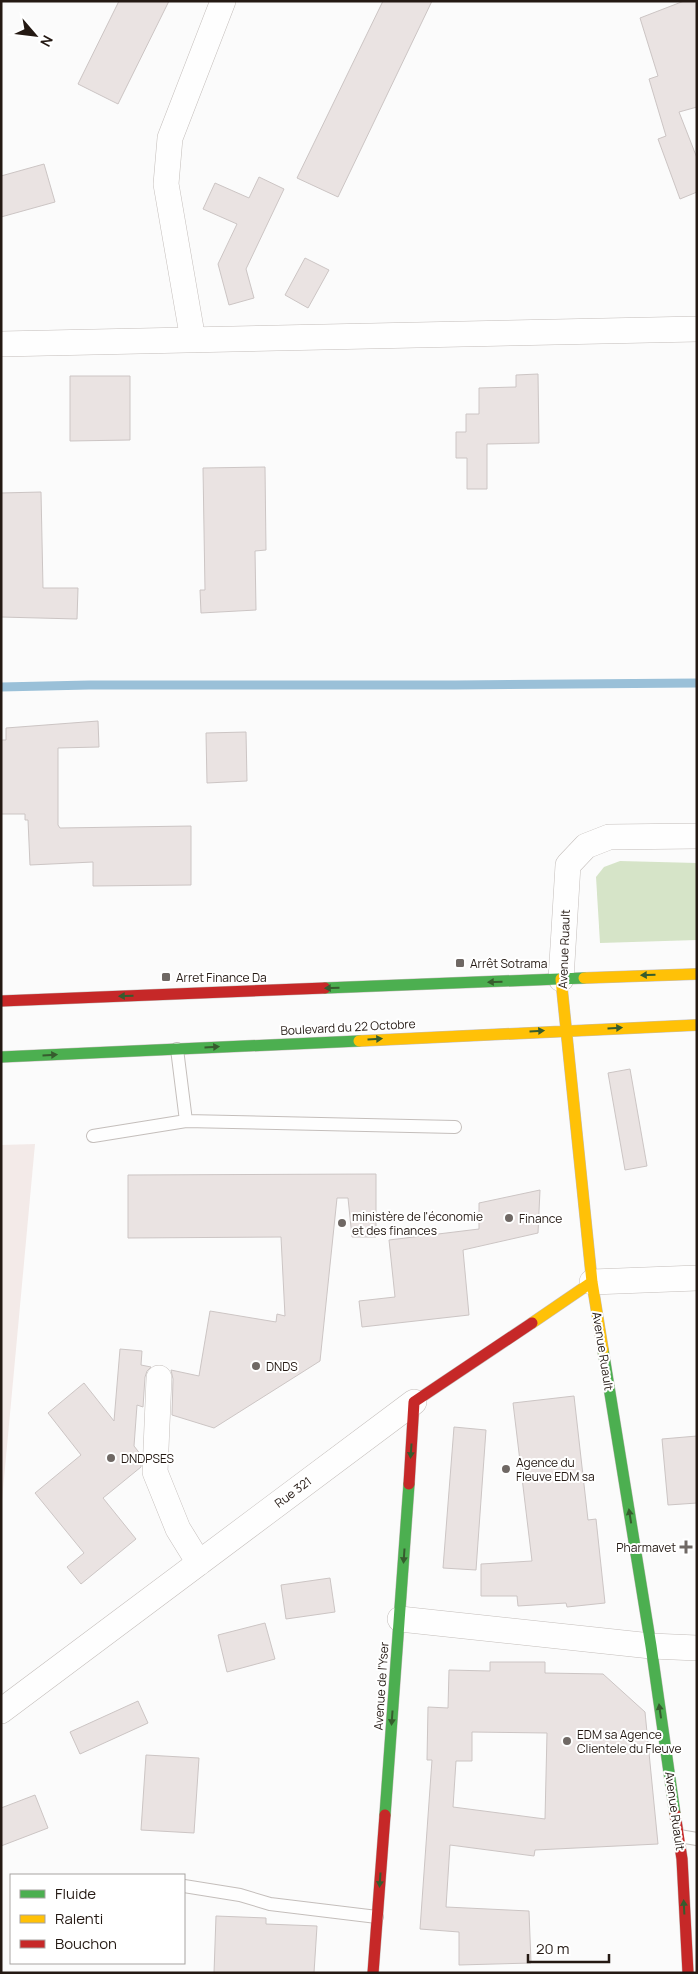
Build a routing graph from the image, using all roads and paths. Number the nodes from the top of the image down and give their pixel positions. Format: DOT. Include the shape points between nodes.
graph roads {
  1 [pos="223,1"];
  2 [pos="697,329"];
  3 [pos="193,340"];
  4 [pos="1,344"];
  5 [pos="697,836"];
  6 [pos="697,974"];
  7 [pos="561,979"];
  8 [pos="1,1001"];
  9 [pos="697,1025"];
  10 [pos="566,1030"];
  11 [pos="177,1049"];
  12 [pos="1,1057"];
  13 [pos="186,1121"];
  14 [pos="455,1127"];
  15 [pos="93,1136"];
  16 [pos="697,1278"];
  17 [pos="592,1282"];
  18 [pos="159,1378"];
  19 [pos="414,1402"];
  20 [pos="199,1563"];
  21 [pos="400,1619"];
  22 [pos="651,1646"];
  23 [pos="697,1648"];
  24 [pos="1,1711"];
  25 [pos="679,1836"];
  26 [pos="697,1839"];
  27 [pos="185,1886"];
  28 [pos="377,1917"];
  29 [pos="373,1973"];
  30 [pos="688,1973"];
  1 -- 3 [label="street" via="170,138 166,184"];
  2 -- 3 [label="street"];
  3 -- 4 [label="street"];
  5 -- 7 [label="street, Avenue Ruault" via="609,837 586,846 568,865"];
  6 -- 7 [label="street, one-way"];
  7 -- 8 [label="street, one-way"];
  7 -- 10 [label="street, Avenue Ruault"];
  10 -- 9 [label="street, Boulevard du 22 Octobre, one-way"];
  11 -- 10 [label="street, Boulevard du 22 Octobre, one-way"];
  10 -- 17 [label="street, Avenue Ruault"];
  12 -- 11 [label="street, Boulevard du 22 Octobre, one-way"];
  11 -- 13 [label="lane"];
  13 -- 14 [label="lane"];
  13 -- 15 [label="lane"];
  16 -- 17 [label="street"];
  17 -- 19 [label="street, Rue 321"];
  22 -- 17 [label="street, Avenue Ruault, one-way"];
  18 -- 20 [label="street" via="155,1472 178,1529"];
  19 -- 20 [label="street, Rue 321"];
  19 -- 21 [label="street, Avenue de l'Yser, one-way"];
  20 -- 24 [label="street, Rue 321"];
  21 -- 22 [label="street"];
  21 -- 28 [label="street, Avenue de l'Yser, one-way"];
  22 -- 23 [label="street"];
  25 -- 22 [label="street, Avenue Ruault, one-way"];
  25 -- 26 [label="lane"];
  30 -- 25 [label="street, Avenue Ruault, one-way"];
  27 -- 28 [label="lane" via="270,1904"];
  28 -- 29 [label="street, Avenue de l'Yser"];
}
